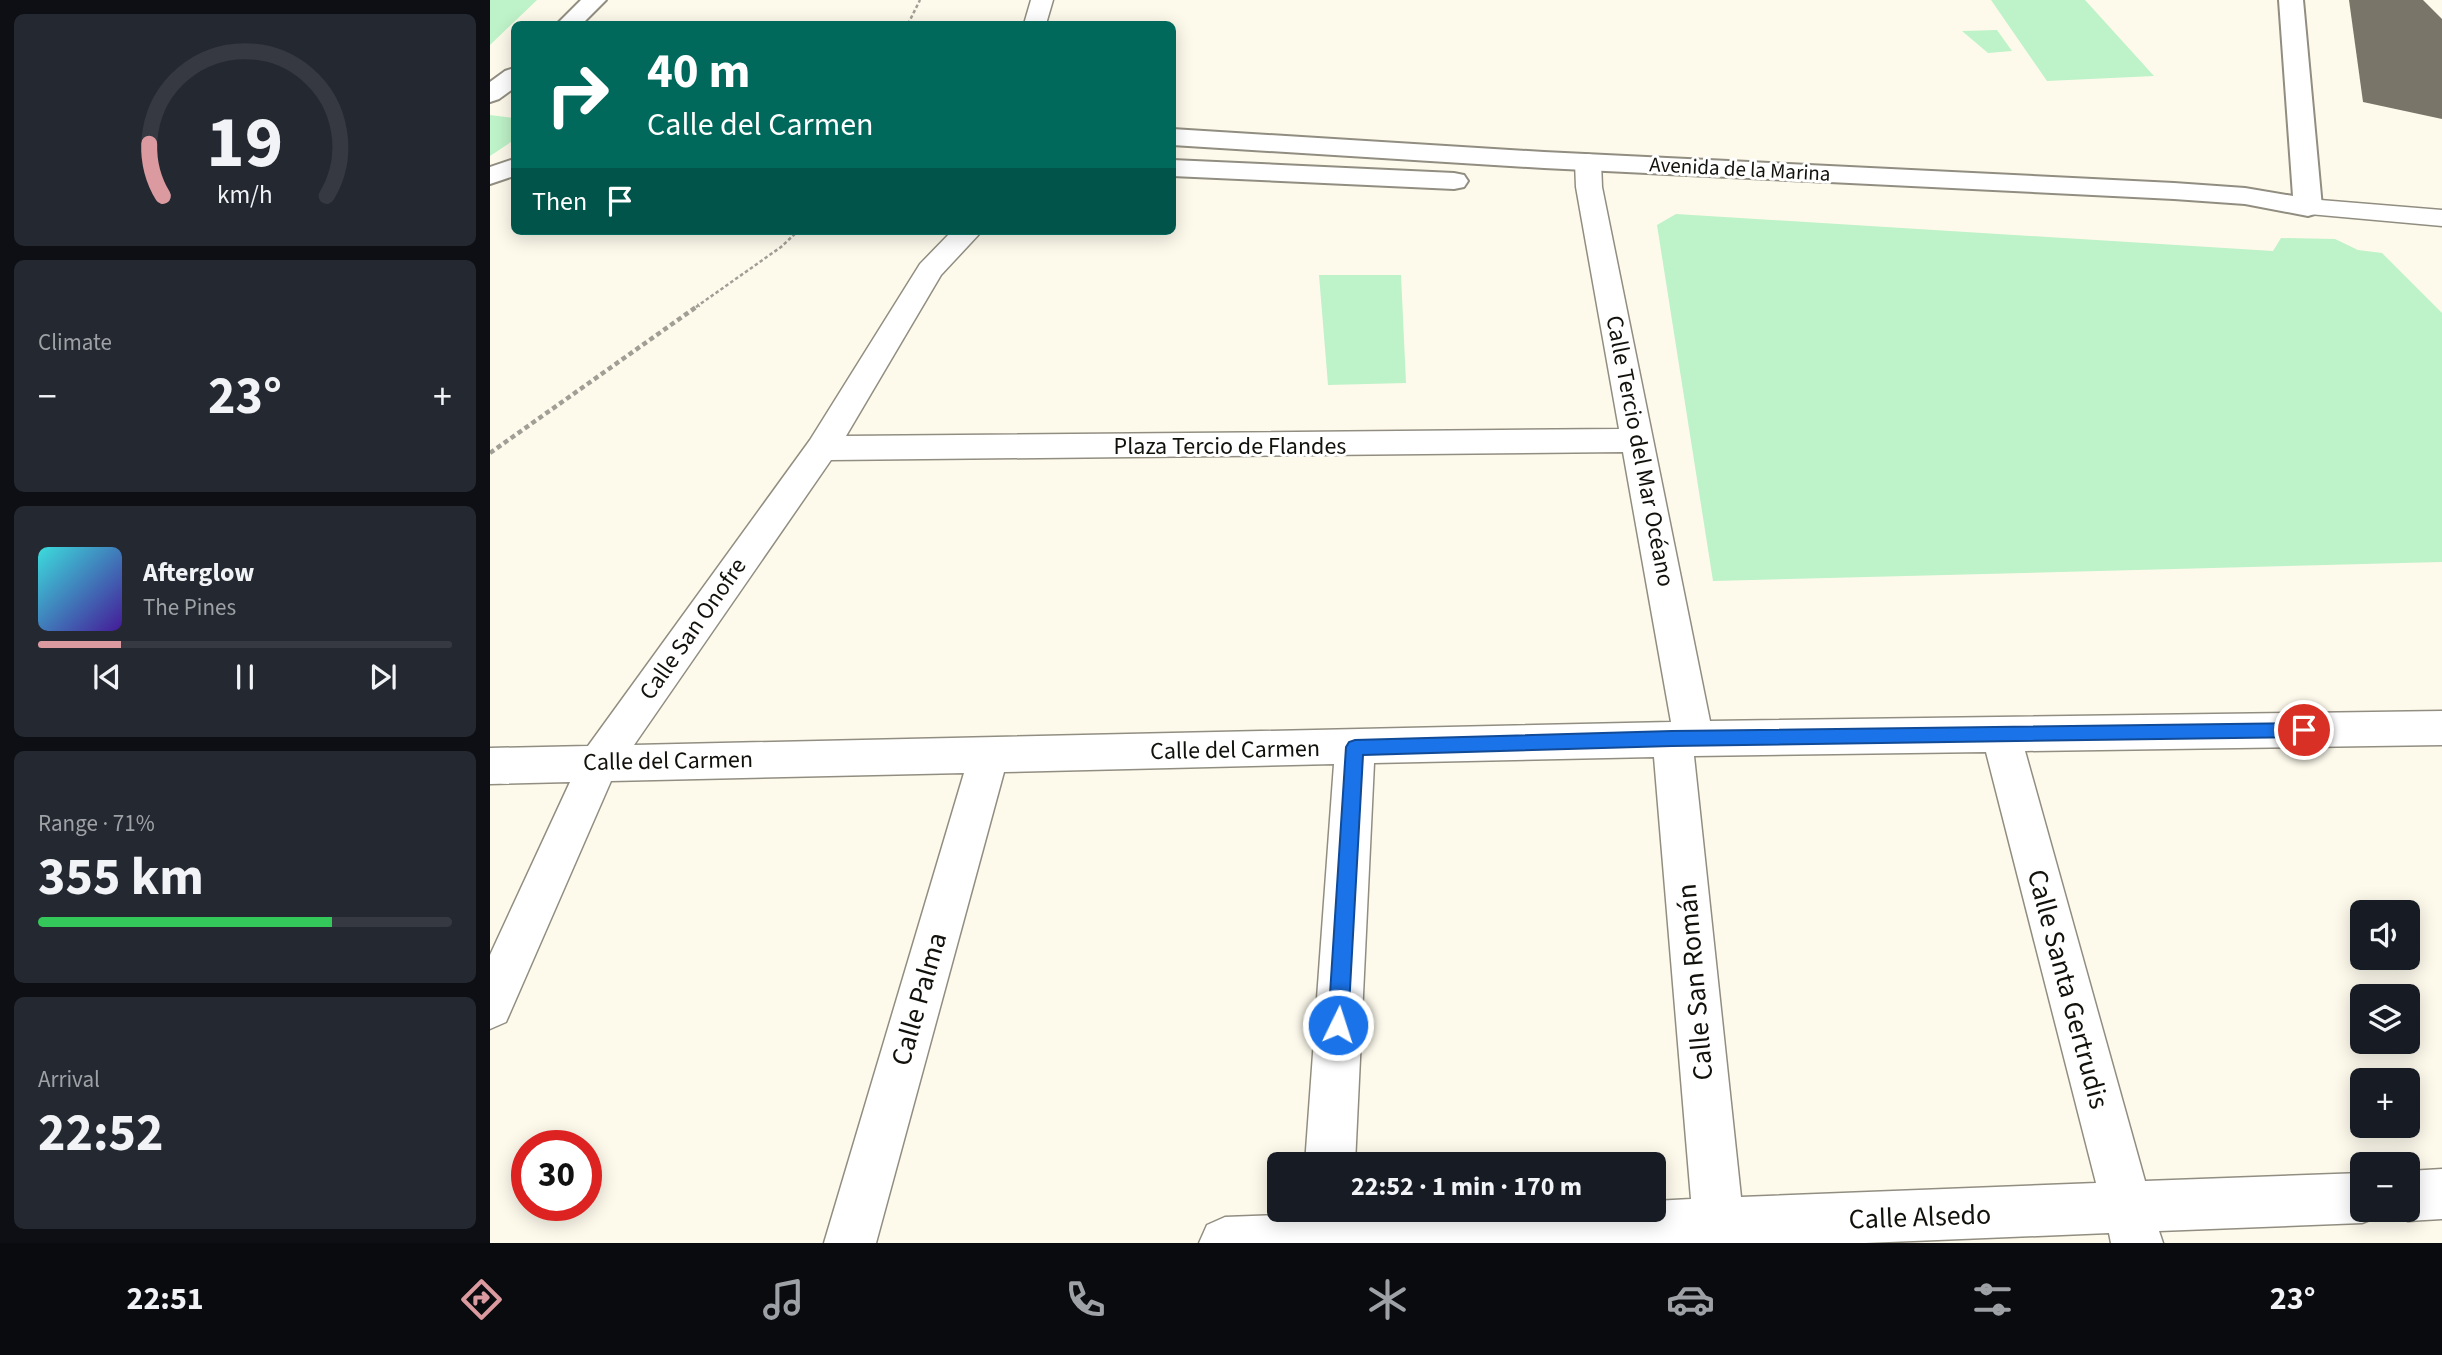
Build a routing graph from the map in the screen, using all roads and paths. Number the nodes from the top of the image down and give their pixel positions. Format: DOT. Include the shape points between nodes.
graph roads {
  1 [pos="920,0"];
  2 [pos="1042,0"];
  3 [pos="2291,0"];
  4 [pos="603,11"];
  5 [pos="577,21"];
  6 [pos="910,21"];
  7 [pos="1036,21"];
  8 [pos="511,78"];
  9 [pos="490,94"];
  10 [pos="511,98"];
  11 [pos="490,100"];
  12 [pos="1176,137"];
  13 [pos="511,168"];
  14 [pos="1176,169"];
  15 [pos="1589,174"];
  16 [pos="490,176"];
  17 [pos="2308,207"];
  18 [pos="2442,218"];
  19 [pos="794,235"];
  20 [pos="941,235"];
  21 [pos="964,235"];
  22 [pos="930,270"];
  23 [pos="1638,440"];
  24 [pos="822,448"];
  25 [pos="490,453"];
  26 [pos="2442,728"];
  27 [pos="2001,735"];
  28 [pos="1683,739"];
  29 [pos="1355,747"];
  30 [pos="989,755"];
  31 [pos="599,763"];
  32 [pos="490,766"];
  33 [pos="490,1006"];
  34 [pos="1331,1152"];
  35 [pos="2442,1194"];
  36 [pos="2420,1195"];
  37 [pos="2350,1199"];
  38 [pos="1326,1224"];
  39 [pos="1718,1224"];
  40 [pos="2131,1226"];
  41 [pos="850,1243"];
  42 [pos="1225,1243"];
  1 -- 6 [label="path"];
  2 -- 7 [label="street"];
  3 -- 17 [label="street"];
  4 -- 5 [label="street"];
  8 -- 9 [label="street"];
  10 -- 11 [label="street"];
  12 -- 15 [label="street, Avenida de la Marina"];
  13 -- 16 [label="street"];
  14 -- 15 [label="street, Avenida de la Marina" via="1480,182"];
  15 -- 17 [label="street, Avenida de la Marina" via="2206,210"];
  15 -- 23 [label="street, Calle Tercio del Mar Océano"];
  17 -- 18 [label="street, Avenida de la Marina"];
  19 -- 25 [label="path"];
  20 -- 22 [label="street"];
  21 -- 22 [label="street"];
  22 -- 24 [label="street, Calle San Onofre"];
  23 -- 24 [label="street, Plaza Tercio de Flandes"];
  23 -- 28 [label="street, Calle Tercio del Mar Océano"];
  24 -- 31 [label="street, Calle San Onofre"];
  26 -- 27 [label="street, Calle del Carmen"];
  27 -- 28 [label="street, Calle del Carmen"];
  27 -- 40 [label="street, Calle Santa Gertrudis"];
  28 -- 29 [label="street, Calle del Carmen"];
  28 -- 39 [label="street, Calle San Román"];
  29 -- 30 [label="street, Calle del Carmen"];
  29 -- 34 [label="street"];
  30 -- 31 [label="street, Calle del Carmen"];
  30 -- 41 [label="street, Calle Palma"];
  31 -- 32 [label="street, Calle del Carmen"];
  31 -- 33 [label="street, Calle San Onofre"];
  35 -- 36 [label="street"];
  37 -- 40 [label="street, Calle Alsedo"];
  38 -- 39 [label="street, Calle Alsedo"];
  38 -- 42 [label="street, Calle Alsedo"];
  39 -- 40 [label="street, Calle Alsedo"];
}
